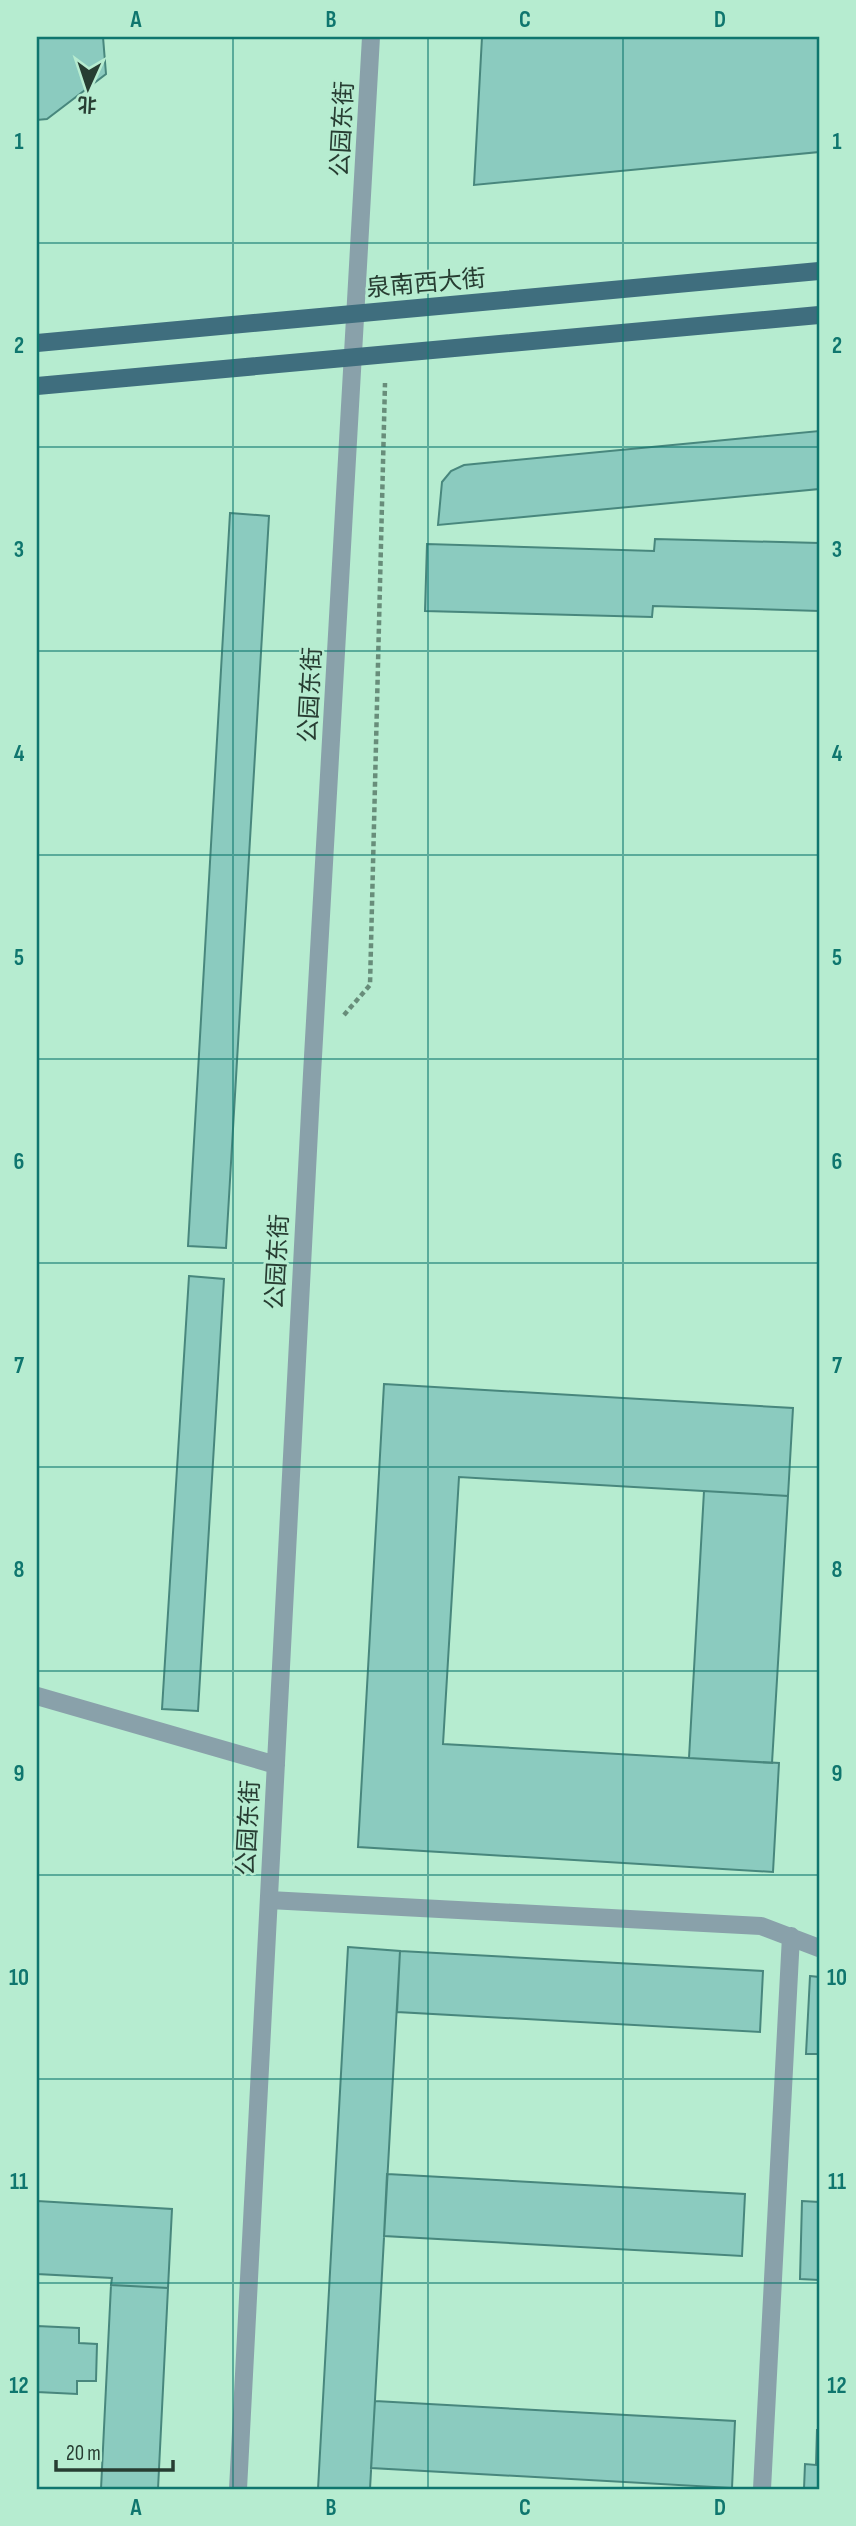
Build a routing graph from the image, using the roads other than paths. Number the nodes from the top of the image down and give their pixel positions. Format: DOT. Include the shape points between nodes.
graph roads {
  1 [pos="371,37"];
  2 [pos="819,271"];
  3 [pos="357,314"];
  4 [pos="819,315"];
  5 [pos="37,343"];
  6 [pos="354,357"];
  7 [pos="37,386"];
  8 [pos="37,1696"];
  9 [pos="276,1765"];
  10 [pos="269,1900"];
  11 [pos="791,1936"];
  12 [pos="816,1943"];
  13 [pos="238,2489"];
  14 [pos="762,2489"];
  1 -- 3 [label="street, 公园东街"];
  2 -- 3 [label="main road, 泉南西大街"];
  3 -- 5 [label="main road, 泉南西大街"];
  3 -- 6 [label="street, 公园东街"];
  4 -- 6 [label="main road"];
  6 -- 7 [label="main road"];
  6 -- 9 [label="street, 公园东街"];
  8 -- 9 [label="street"];
  9 -- 10 [label="street, 公园东街"];
  10 -- 11 [label="street" via="761,1926"];
  10 -- 13 [label="street, 公园东街"];
  11 -- 12 [label="street"];
  11 -- 14 [label="street"];
}
